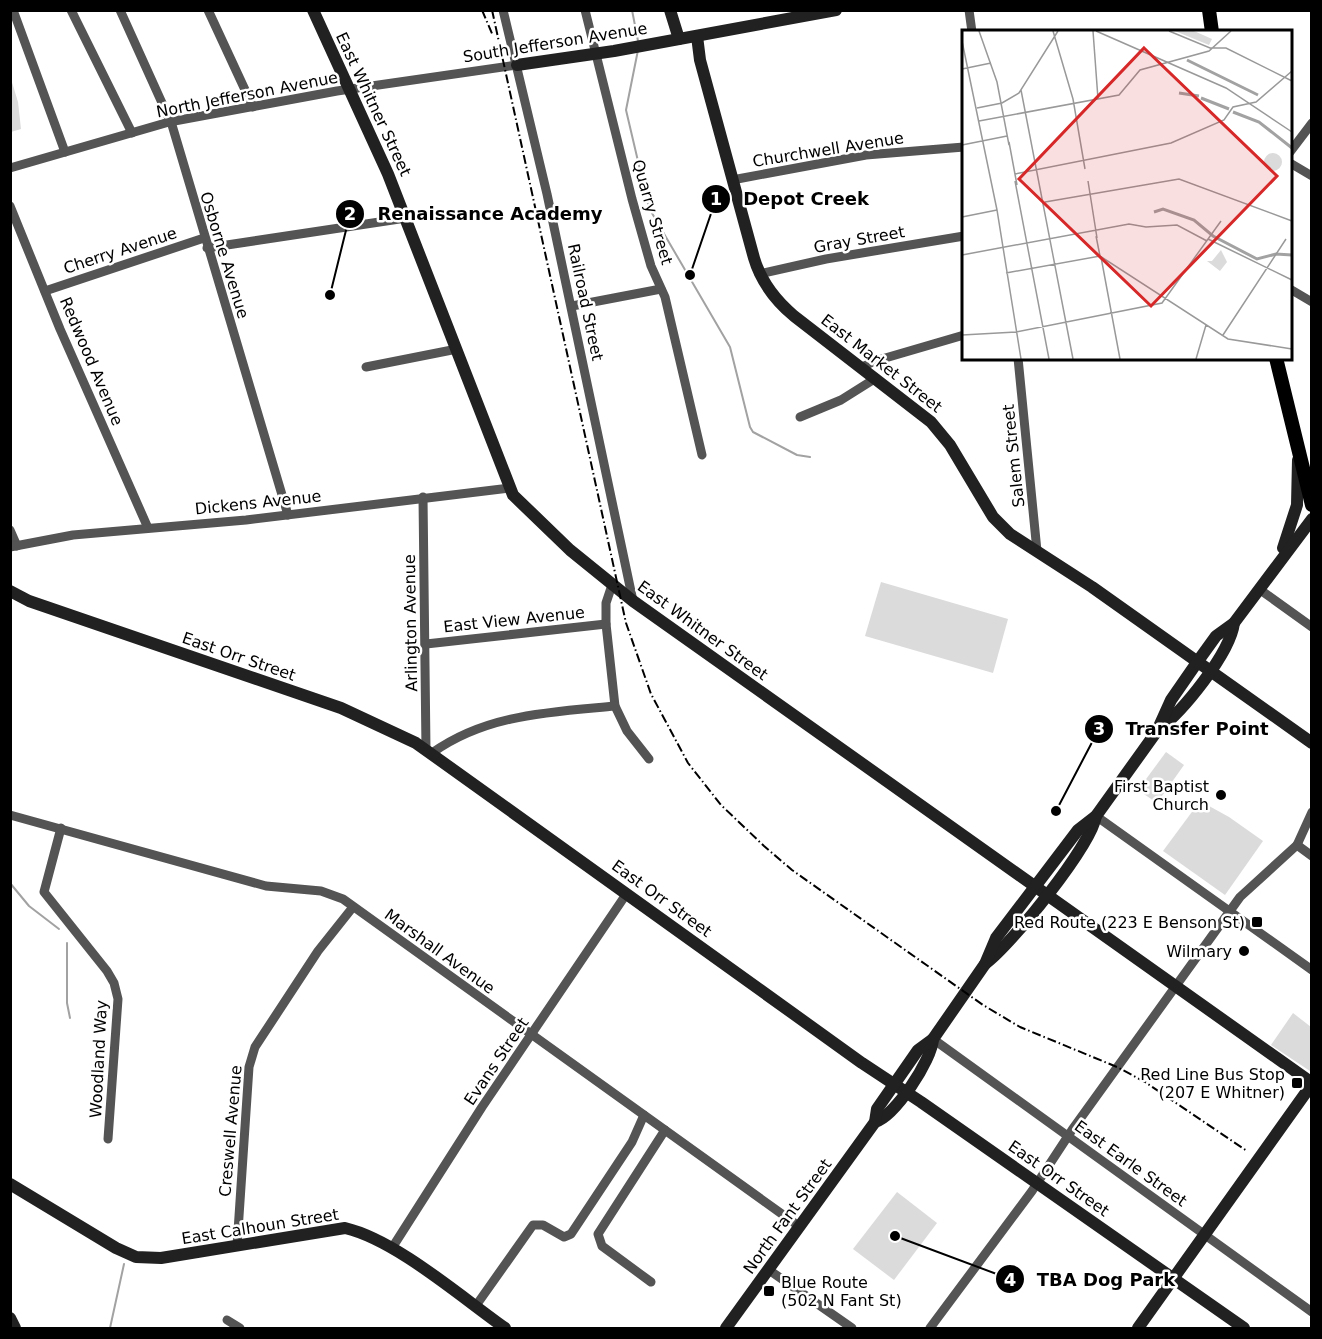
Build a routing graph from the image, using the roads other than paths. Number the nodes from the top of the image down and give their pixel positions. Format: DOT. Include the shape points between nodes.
graph roads {
  1 [pos="13,10"];
  2 [pos="71,10"];
  3 [pos="120,10"];
  4 [pos="208,10"];
  5 [pos="313,10"];
  6 [pos="503,10"];
  7 [pos="585,10"];
  8 [pos="670,10"];
  9 [pos="836,10"];
  10 [pos="969,10"];
  11 [pos="1209,10"];
  12 [pos="972,30"];
  13 [pos="1212,30"];
  14 [pos="697,36"];
  15 [pos="679,39"];
  16 [pos="595,54"];
  17 [pos="517,65"];
  18 [pos="350,89"];
  19 [pos="253,107"];
  20 [pos="169,122"];
  21 [pos="1311,123"];
  22 [pos="132,134"];
  23 [pos="962,147"];
  24 [pos="1292,149"];
  25 [pos="65,152"];
  26 [pos="1292,164"];
  27 [pos="10,168"];
  28 [pos="1311,176"];
  29 [pos="732,180"];
  30 [pos="10,206"];
  31 [pos="406,218"];
  32 [pos="962,236"];
  33 [pos="206,243"];
  34 [pos="759,274"];
  35 [pos="661,289"];
  36 [pos="1292,290"];
  37 [pos="45,291"];
  38 [pos="1311,302"];
  39 [pos="572,306"];
  40 [pos="962,335"];
  41 [pos="457,349"];
  42 [pos="1018,360"];
  43 [pos="1276,360"];
  44 [pos="366,367"];
  45 [pos="862,367"];
  46 [pos="876,378"];
  47 [pos="800,417"];
  48 [pos="1298,450"];
  49 [pos="702,455"];
  50 [pos="510,488"];
  51 [pos="423,496"];
  52 [pos="1311,505"];
  53 [pos="288,515"];
  54 [pos="1311,519"];
  55 [pos="148,528"];
  56 [pos="10,530"];
  57 [pos="14,546"];
  58 [pos="1036,551"];
  59 [pos="1276,564"];
  60 [pos="612,585"];
  61 [pos="1259,589"];
  62 [pos="10,591"];
  63 [pos="633,601"];
  64 [pos="1234,623"];
  65 [pos="606,624"];
  66 [pos="1311,627"];
  67 [pos="426,644"];
  68 [pos="1198,661"];
  69 [pos="1210,670"];
  70 [pos="615,706"];
  71 [pos="1157,731"];
  72 [pos="1311,742"];
  73 [pos="429,751"];
  74 [pos="650,759"];
  75 [pos="1311,812"];
  76 [pos="10,815"];
  77 [pos="1096,816"];
  78 [pos="61,828"];
  79 [pos="1297,845"];
  80 [pos="1311,856"];
  81 [pos="1035,885"];
  82 [pos="627,893"];
  83 [pos="1047,894"];
  84 [pos="353,907"];
  85 [pos="1230,911"];
  86 [pos="985,964"];
  87 [pos="1311,970"];
  88 [pos="1175,986"];
  89 [pos="531,1036"];
  90 [pos="933,1039"];
  91 [pos="1311,1084"];
  92 [pos="894,1085"];
  93 [pos="905,1092"];
  94 [pos="644,1114"];
  95 [pos="875,1122"];
  96 [pos="665,1130"];
  97 [pos="1068,1136"];
  98 [pos="108,1138"];
  99 [pos="1036,1183"];
  100 [pos="10,1184"];
  101 [pos="800,1227"];
  102 [pos="1204,1234"];
  103 [pos="237,1246"];
  104 [pos="392,1248"];
  105 [pos="769,1270"];
  106 [pos="1174,1278"];
  107 [pos="651,1282"];
  108 [pos="475,1307"];
  109 [pos="1311,1312"];
  110 [pos="10,1318"];
  111 [pos="227,1320"];
  112 [pos="500,1327"];
  113 [pos="15,1329"];
  114 [pos="240,1329"];
  115 [pos="726,1329"];
  116 [pos="852,1329"];
  117 [pos="930,1329"];
  118 [pos="1138,1329"];
  119 [pos="1244,1329"];
  1 -- 25 [label="street"];
  2 -- 22 [label="street"];
  3 -- 20 [label="street, Osborne Avenue"];
  4 -- 19 [label="street"];
  5 -- 18 [label="street, East Whitner Street"];
  6 -- 17 [label="street, Railroad Street"];
  7 -- 16 [label="street, Quarry Street"];
  8 -- 15 [label="street"];
  9 -- 14 [label="street, South Jefferson Avenue"];
  10 -- 12 [label="street"];
  11 -- 13 [label="main road"];
  14 -- 15 [label="street, South Jefferson Avenue"];
  14 -- 29 [label="street, East Market Street"];
  15 -- 16 [label="street, South Jefferson Avenue"];
  16 -- 17 [label="street, South Jefferson Avenue"];
  16 -- 35 [label="street, Quarry Street" via="632,200"];
  17 -- 18 [label="street, South Jefferson Avenue"];
  17 -- 39 [label="street, Railroad Street"];
  18 -- 19 [label="street, North Jefferson Avenue"];
  18 -- 31 [label="street, East Whitner Street"];
  19 -- 20 [label="street, North Jefferson Avenue"];
  20 -- 22 [label="street, North Jefferson Avenue"];
  20 -- 33 [label="street, Osborne Avenue"];
  21 -- 24 [label="street"];
  22 -- 25 [label="street, North Jefferson Avenue"];
  23 -- 29 [label="street, Churchwell Avenue" via="866,155"];
  25 -- 27 [label="street, North Jefferson Avenue"];
  26 -- 28 [label="street"];
  29 -- 34 [label="street, East Market Street"];
  30 -- 37 [label="street, Redwood Avenue"];
  31 -- 33 [label="street, Cherry Avenue"];
  31 -- 41 [label="street, East Whitner Street"];
  32 -- 34 [label="street, Gray Street"];
  33 -- 37 [label="street, Cherry Avenue"];
  33 -- 53 [label="street, Osborne Avenue"];
  34 -- 45 [label="street, East Market Street" via="784,308"];
  35 -- 39 [label="street"];
  35 -- 49 [label="street, Quarry Street"];
  36 -- 38 [label="street"];
  37 -- 55 [label="street, Redwood Avenue"];
  39 -- 63 [label="street, Railroad Street"];
  40 -- 45 [label="street"];
  41 -- 44 [label="street"];
  41 -- 50 [label="street, East Whitner Street"];
  42 -- 58 [label="street, Salem Street"];
  43 -- 48 [label="main road"];
  45 -- 46 [label="street, East Market Street"];
  46 -- 47 [label="street" via="842,400"];
  46 -- 58 [label="street, East Market Street" via="932,422 993,517"];
  48 -- 52 [label="main road"];
  48 -- 59 [label="street" via="1297,505"];
  50 -- 51 [label="street, Dickens Avenue"];
  50 -- 60 [label="street, East Whitner Street" via="562,542"];
  51 -- 53 [label="street, Dickens Avenue"];
  51 -- 67 [label="street, Arlington Avenue"];
  53 -- 55 [label="street, Dickens Avenue"];
  54 -- 59 [label="street"];
  55 -- 57 [label="street, Dickens Avenue" via="73,535"];
  56 -- 57 [label="street"];
  58 -- 68 [label="street, East Market Street"];
  59 -- 61 [label="street"];
  60 -- 63 [label="street, East Whitner Street"];
  60 -- 65 [label="street" via="606,603"];
  61 -- 64 [label="street"];
  61 -- 66 [label="street"];
  62 -- 73 [label="street, East Orr Street" via="29,601 341,708"];
  63 -- 81 [label="street, East Whitner Street"];
  64 -- 68 [label="street" via="1216,636"];
  64 -- 69 [label="street" via="1229,643"];
  65 -- 67 [label="street, East View Avenue"];
  65 -- 70 [label="street"];
  67 -- 73 [label="street, Arlington Avenue"];
  68 -- 69 [label="street, East Market Street"];
  68 -- 71 [label="street" via="1171,700"];
  69 -- 71 [label="street" via="1183,708"];
  69 -- 72 [label="street, East Market Street"];
  70 -- 73 [label="street" via="529,714 495,722"];
  70 -- 74 [label="street" via="627,731"];
  71 -- 77 [label="street"];
  73 -- 82 [label="street, East Orr Street"];
  75 -- 79 [label="street"];
  76 -- 78 [label="street, Marshall Avenue"];
  77 -- 81 [label="street, North Fant Street" via="1078,830"];
  77 -- 83 [label="street, North Fant Street" via="1089,838"];
  77 -- 85 [label="street"];
  78 -- 84 [label="street, Marshall Avenue" via="266,886 321,891"];
  78 -- 98 [label="street, Woodland Way" via="44,892 107,971 118,999"];
  79 -- 80 [label="street"];
  79 -- 85 [label="street" via="1249,886"];
  81 -- 83 [label="street, East Whitner Street"];
  81 -- 86 [label="street, North Fant Street" via="996,938"];
  82 -- 89 [label="street, Evans Street"];
  82 -- 92 [label="street, East Orr Street"];
  83 -- 86 [label="street, North Fant Street" via="1010,943"];
  83 -- 88 [label="street, East Whitner Street"];
  84 -- 89 [label="street, Marshall Avenue"];
  84 -- 103 [label="street, Creswell Avenue" via="318,951 255,1047 249,1067"];
  85 -- 87 [label="street"];
  85 -- 88 [label="street"];
  86 -- 90 [label="street, North Fant Street"];
  88 -- 91 [label="street, East Whitner Street"];
  88 -- 97 [label="street"];
  89 -- 94 [label="street, Marshall Avenue"];
  89 -- 104 [label="street, Evans Street"];
  90 -- 92 [label="street, North Fant Street" via="918,1050"];
  90 -- 93 [label="street, North Fant Street" via="930,1058"];
  90 -- 97 [label="street, East Earle Street"];
  91 -- 102 [label="street"];
  92 -- 93 [label="street, East Orr Street"];
  92 -- 95 [label="street, North Fant Street" via="877,1109"];
  93 -- 95 [label="street, North Fant Street" via="889,1115"];
  93 -- 99 [label="street, East Orr Street"];
  94 -- 96 [label="street, Marshall Avenue"];
  94 -- 108 [label="street" via="632,1143 571,1234 564,1237 543,1225 533,1225"];
  95 -- 101 [label="street, North Fant Street"];
  96 -- 101 [label="street, Marshall Avenue"];
  96 -- 107 [label="street" via="598,1234 602,1246"];
  97 -- 99 [label="street"];
  97 -- 102 [label="street, East Earle Street"];
  99 -- 106 [label="street, East Orr Street"];
  99 -- 117 [label="street"];
  100 -- 103 [label="street, East Calhoun Street" via="95,1237 136,1257 161,1258"];
  101 -- 105 [label="street, North Fant Street"];
  102 -- 106 [label="street"];
  102 -- 109 [label="street, East Earle Street"];
  103 -- 104 [label="street, East Calhoun Street" via="345,1228 374,1236"];
  104 -- 108 [label="street, East Calhoun Street"];
  105 -- 115 [label="street, North Fant Street"];
  105 -- 116 [label="street"];
  106 -- 118 [label="street"];
  106 -- 119 [label="street, East Orr Street"];
  108 -- 112 [label="street, East Calhoun Street"];
  110 -- 113 [label="street"];
  111 -- 114 [label="street"];
}
